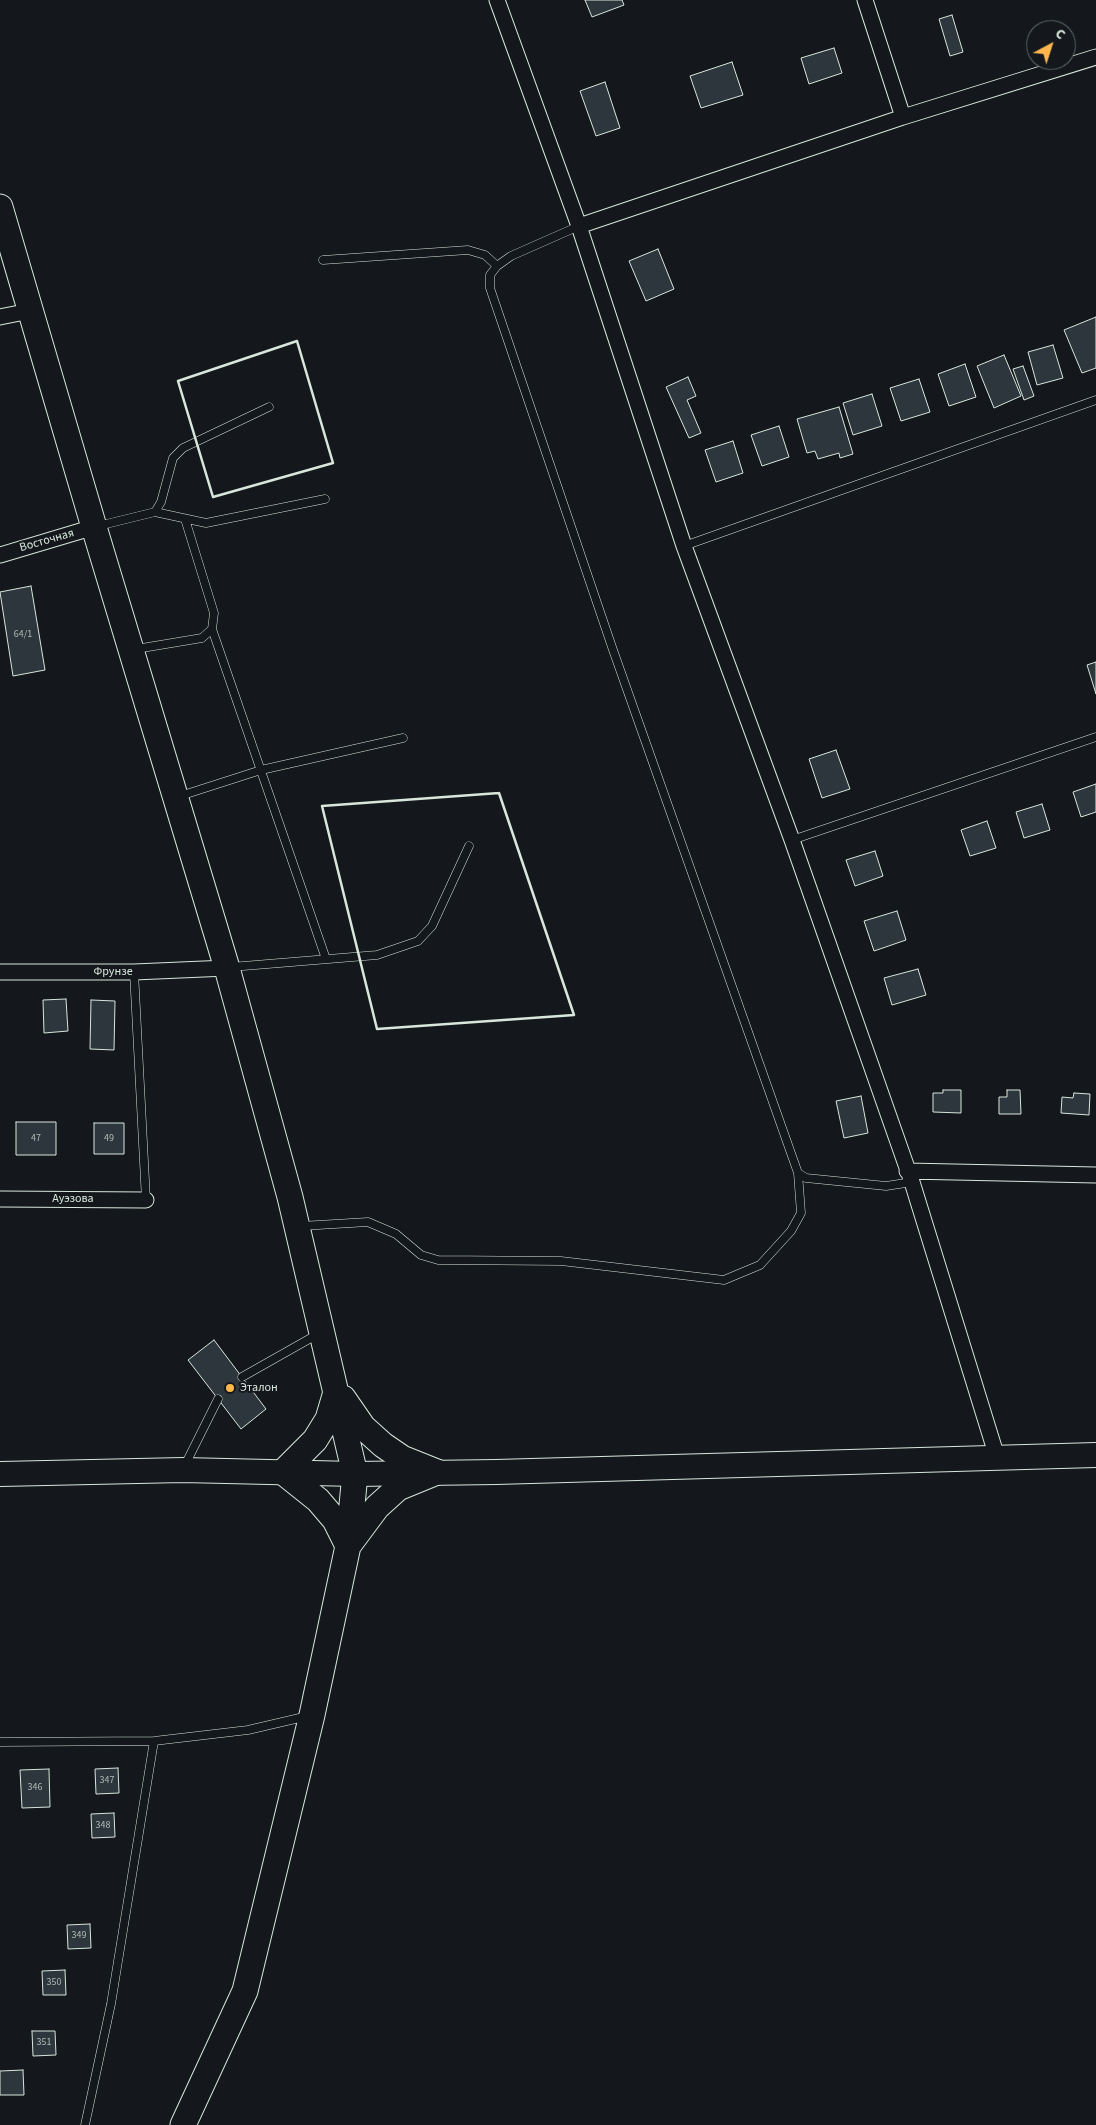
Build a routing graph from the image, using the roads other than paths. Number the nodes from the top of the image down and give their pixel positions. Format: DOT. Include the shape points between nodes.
graph roads {
  1 [pos="497,0"];
  2 [pos="864,0"];
  3 [pos="1096,57"];
  4 [pos="903,117"];
  5 [pos="0,207"];
  6 [pos="579,226"];
  7 [pos="323,260"];
  8 [pos="497,266"];
  9 [pos="30,311"];
  10 [pos="0,317"];
  11 [pos="1096,400"];
  12 [pos="269,407"];
  13 [pos="326,498"];
  14 [pos="155,512"];
  15 [pos="185,519"];
  16 [pos="94,527"];
  17 [pos="684,546"];
  18 [pos="0,555"];
  19 [pos="212,628"];
  20 [pos="131,650"];
  21 [pos="1096,737"];
  22 [pos="403,738"];
  23 [pos="261,770"];
  24 [pos="175,797"];
  25 [pos="792,840"];
  26 [pos="469,846"];
  27 [pos="326,959"];
  28 [pos="227,968"];
  29 [pos="0,972"];
  30 [pos="134,972"];
  31 [pos="798,1173"];
  32 [pos="1096,1175"];
  33 [pos="910,1176"];
  34 [pos="0,1199"];
  35 [pos="146,1200"];
  36 [pos="297,1226"];
  37 [pos="322,1332"];
  38 [pos="242,1377"];
  39 [pos="336,1390"];
  40 [pos="218,1399"];
  41 [pos="1096,1455"];
  42 [pos="997,1456"];
  43 [pos="183,1470"];
  44 [pos="283,1472"];
  45 [pos="437,1472"];
  46 [pos="0,1474"];
  47 [pos="355,1474"];
  48 [pos="348,1546"];
  49 [pos="312,1715"];
  50 [pos="154,1741"];
  51 [pos="0,1742"];
  52 [pos="85,2125"];
  53 [pos="183,2125"];
  1 -- 6 [label="street"];
  2 -- 4 [label="street"];
  3 -- 4 [label="street"];
  4 -- 6 [label="street"];
  5 -- 9 [label="highway"];
  6 -- 8 [label="lane" via="511,256"];
  6 -- 17 [label="street"];
  7 -- 8 [label="lane" via="468,250 485,255"];
  8 -- 31 [label="lane" via="490,275 490,288 615,656"];
  9 -- 10 [label="street"];
  9 -- 16 [label="highway"];
  11 -- 17 [label="lane"];
  12 -- 14 [label="lane" via="183,448 173,458 161,502"];
  13 -- 15 [label="lane" via="206,523"];
  14 -- 15 [label="lane"];
  14 -- 16 [label="lane"];
  15 -- 19 [label="lane" via="214,612"];
  16 -- 18 [label="street, Восточная"];
  16 -- 20 [label="highway"];
  17 -- 25 [label="street"];
  19 -- 20 [label="lane" via="202,638"];
  19 -- 23 [label="lane"];
  20 -- 24 [label="highway"];
  21 -- 25 [label="lane"];
  22 -- 23 [label="lane"];
  23 -- 24 [label="lane"];
  23 -- 27 [label="lane"];
  24 -- 28 [label="highway"];
  25 -- 33 [label="street"];
  26 -- 27 [label="lane" via="432,926 418,941 377,955"];
  27 -- 28 [label="lane"];
  28 -- 30 [label="street, Фрунзе"];
  28 -- 36 [label="highway"];
  29 -- 30 [label="street, Фрунзе"];
  30 -- 35 [label="lane"];
  31 -- 33 [label="lane" via="806,1178 886,1186"];
  31 -- 36 [label="lane" via="801,1213 792,1231 760,1265 724,1280 561,1261 438,1260 421,1255 396,1234 368,1222"];
  32 -- 33 [label="street"];
  33 -- 42 [label="street"];
  34 -- 35 [label="street, Ауэзова"];
  36 -- 37 [label="highway"];
  37 -- 38 [label="lane"];
  37 -- 39 [label="highway"];
  39 -- 44 [label="highway" via="328,1419 319,1433"];
  39 -- 45 [label="highway" via="363,1427 383,1445 402,1458"];
  39 -- 47 [label="highway"];
  40 -- 43 [label="lane"];
  41 -- 42 [label="main road"];
  42 -- 45 [label="main road"];
  43 -- 44 [label="main road"];
  43 -- 46 [label="main road"];
  44 -- 47 [label="main road"];
  44 -- 48 [label="highway" via="318,1500 335,1520"];
  45 -- 47 [label="main road"];
  45 -- 48 [label="highway" via="398,1488 377,1507"];
  47 -- 48 [label="highway"];
  48 -- 49 [label="highway"];
  49 -- 50 [label="lane" via="248,1730"];
  49 -- 53 [label="highway" via="245,1991"];
  50 -- 51 [label="lane"];
  50 -- 52 [label="lane" via="111,2004"];
}
